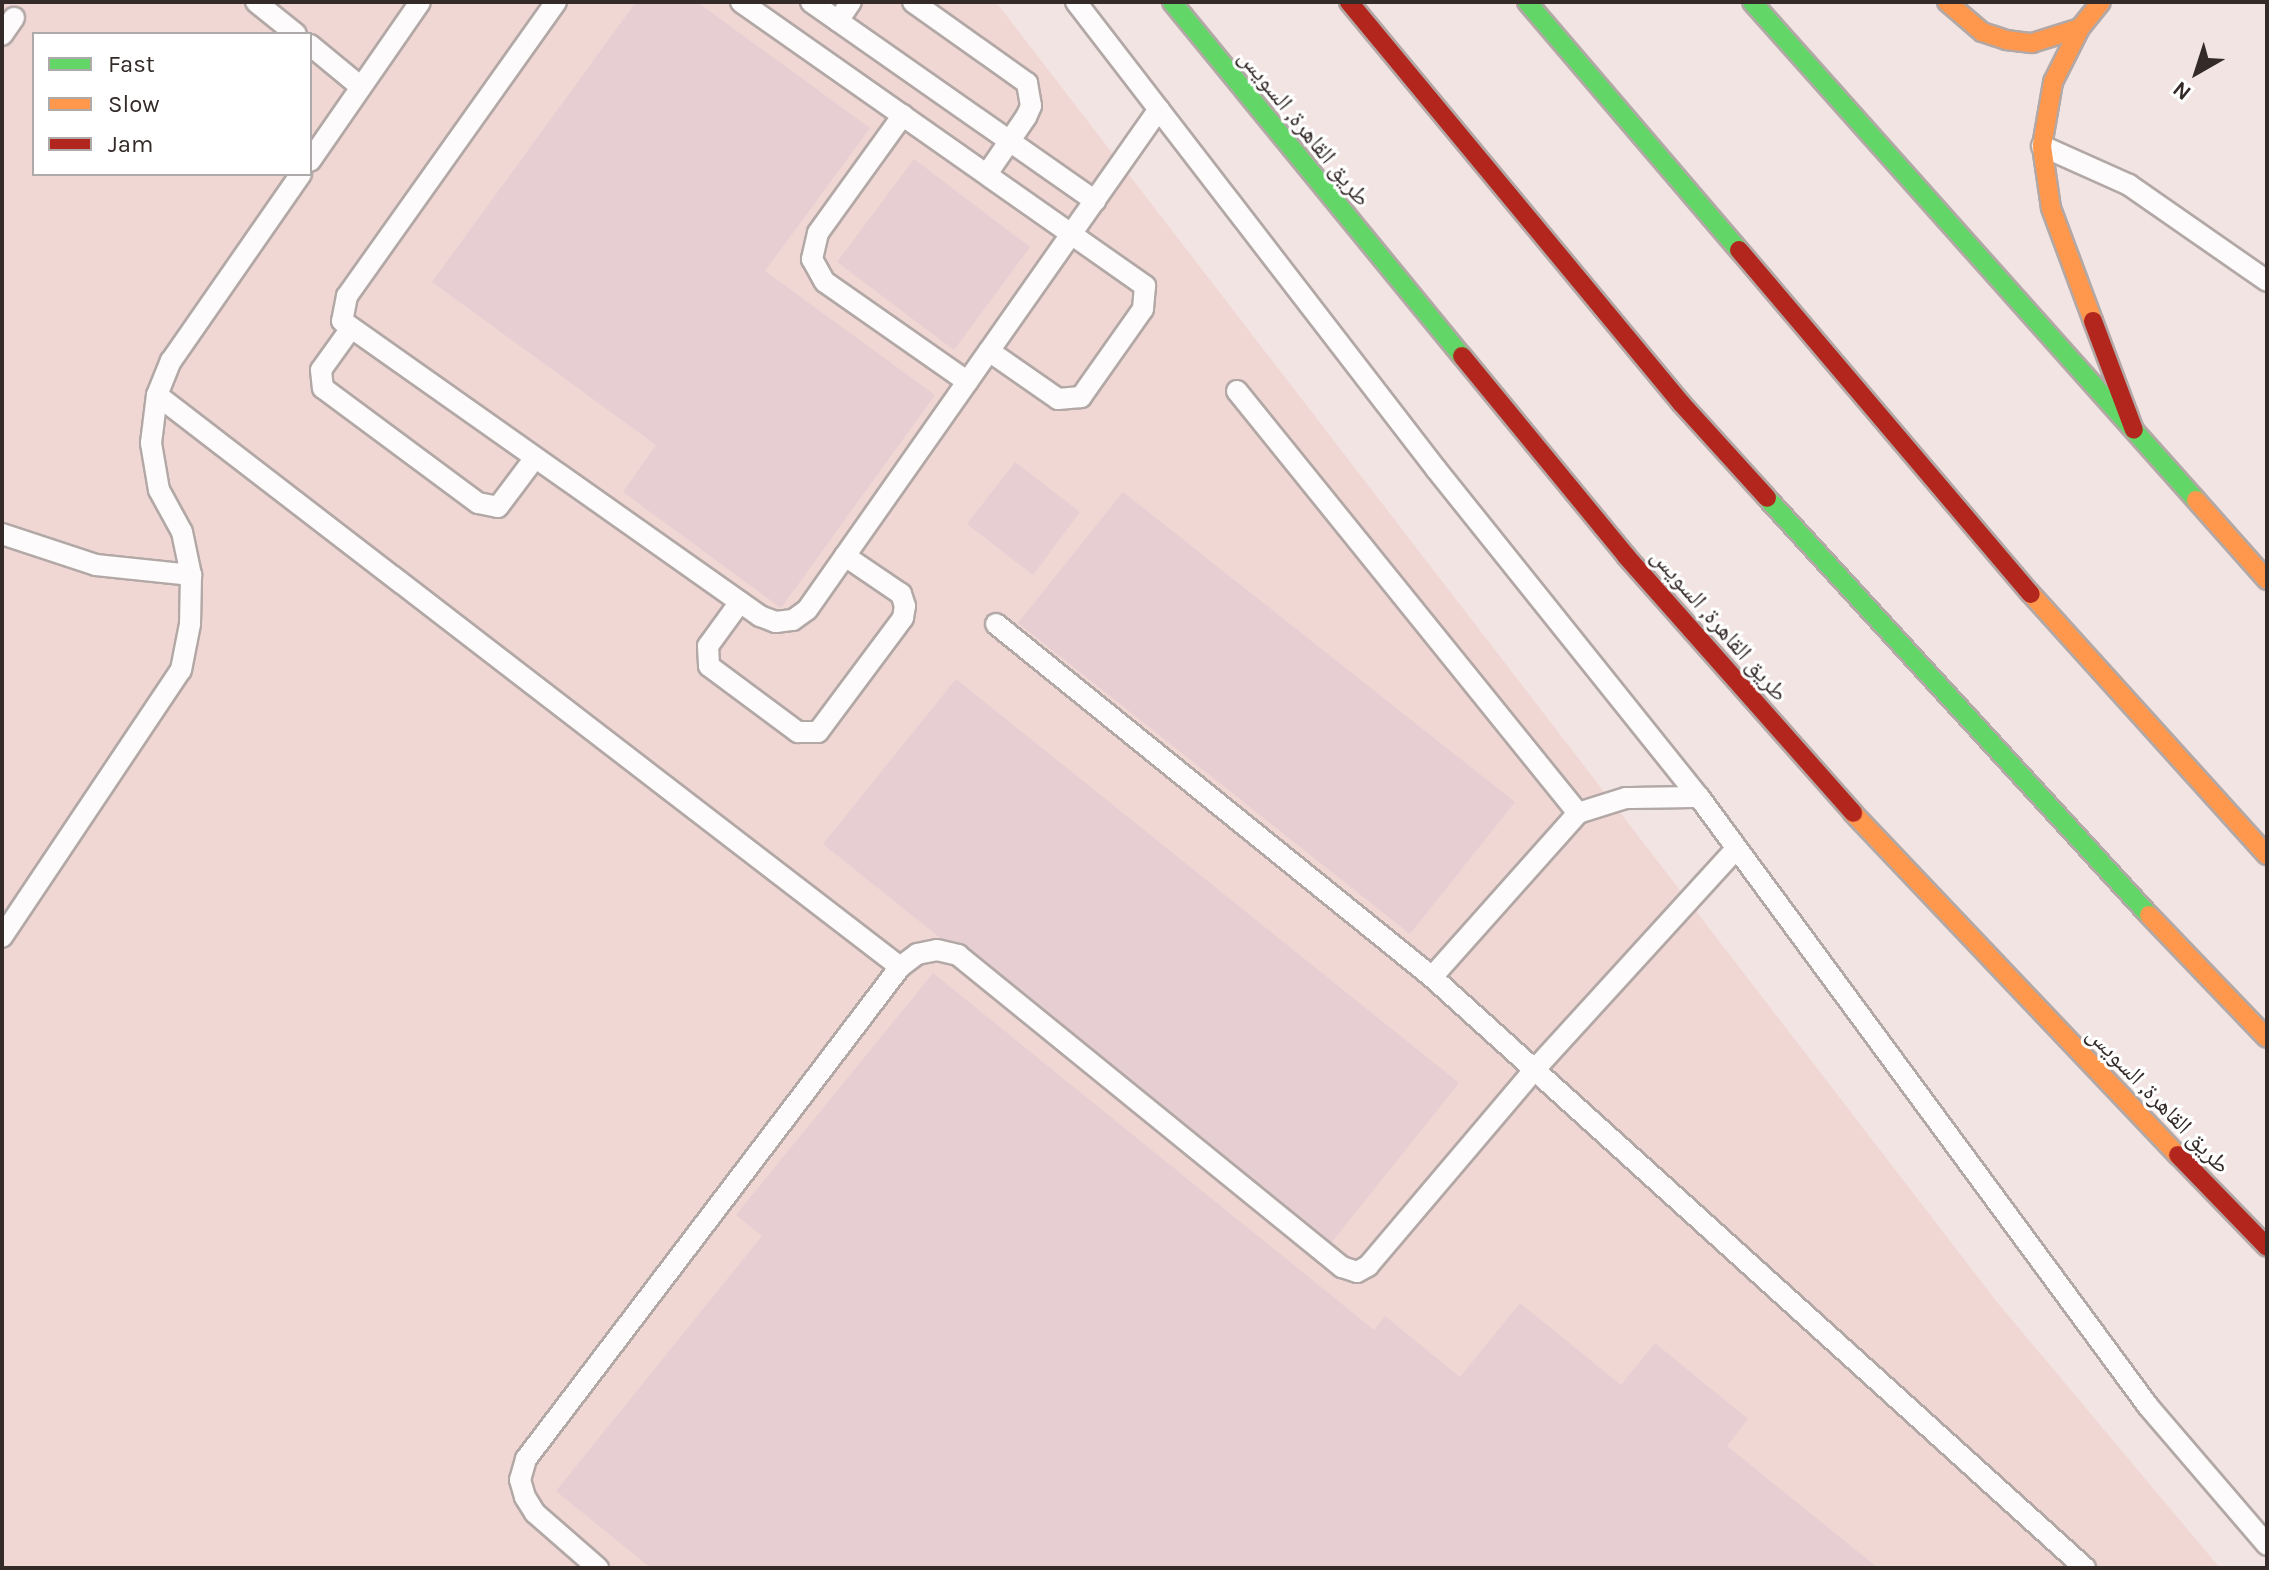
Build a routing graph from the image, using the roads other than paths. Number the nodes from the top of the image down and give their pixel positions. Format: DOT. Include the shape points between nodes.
graph roads {
  1 [pos="256,2"];
  2 [pos="420,2"];
  3 [pos="556,2"];
  4 [pos="741,2"];
  5 [pos="811,2"];
  6 [pos="851,2"];
  7 [pos="913,2"];
  8 [pos="1076,2"];
  9 [pos="1172,2"];
  10 [pos="1349,2"];
  11 [pos="1527,2"];
  12 [pos="1752,2"];
  13 [pos="1947,2"];
  14 [pos="2101,2"];
  15 [pos="838,21"];
  16 [pos="2080,28"];
  17 [pos="294,32"];
  18 [pos="312,47"];
  19 [pos="361,87"];
  20 [pos="1159,109"];
  21 [pos="903,115"];
  22 [pos="1010,141"];
  23 [pos="2042,146"];
  24 [pos="312,158"];
  25 [pos="987,174"];
  26 [pos="300,176"];
  27 [pos="1095,201"];
  28 [pos="1072,233"];
  29 [pos="2267,281"];
  30 [pos="349,331"];
  31 [pos="989,351"];
  32 [pos="968,382"];
  33 [pos="1237,391"];
  34 [pos="157,395"];
  35 [pos="2135,433"];
  36 [pos="534,459"];
  37 [pos="2,534"];
  38 [pos="845,556"];
  39 [pos="191,575"];
  40 [pos="2267,580"];
  41 [pos="740,602"];
  42 [pos="996,624"];
  43 [pos="1699,797"];
  44 [pos="1578,813"];
  45 [pos="1736,849"];
  46 [pos="2267,855"];
  47 [pos="2,937"];
  48 [pos="900,967"];
  49 [pos="1432,977"];
  50 [pos="2267,1038"];
  51 [pos="1536,1068"];
  52 [pos="2267,1247"];
  53 [pos="2267,1545"];
  54 [pos="598,1568"];
  55 [pos="2085,1568"];
  1 -- 17 [label="lane"];
  2 -- 19 [label="lane"];
  3 -- 30 [label="lane" via="347,296 342,321"];
  4 -- 21 [label="lane"];
  5 -- 15 [label="lane"];
  6 -- 15 [label="lane"];
  7 -- 22 [label="lane" via="1027,83 1031,106"];
  8 -- 20 [label="lane"];
  9 -- 52 [label="main road, طريق القاهرة, السويس" via="1626,556 1899,865"];
  10 -- 50 [label="main road" via="1681,403 2025,785"];
  11 -- 46 [label="main road" via="2120,698"];
  12 -- 35 [label="main road"];
  13 -- 16 [label="main road" via="1982,32 2006,40 2032,43"];
  14 -- 16 [label="main road"];
  15 -- 22 [label="lane"];
  16 -- 23 [label="main road" via="2053,82"];
  18 -- 19 [label="lane"];
  19 -- 24 [label="lane"];
  20 -- 27 [label="lane"];
  20 -- 43 [label="lane" via="1436,469"];
  21 -- 25 [label="lane"];
  21 -- 32 [label="lane" via="818,233 812,259 825,282"];
  22 -- 25 [label="lane"];
  22 -- 27 [label="lane"];
  23 -- 29 [label="lane" via="2142,193"];
  23 -- 35 [label="main road" via="2051,208"];
  25 -- 28 [label="lane"];
  26 -- 34 [label="lane" via="171,361"];
  27 -- 28 [label="lane"];
  28 -- 31 [label="lane"];
  28 -- 31 [label="lane" via="1137,277 1147,298 1089,388 1081,397 1058,399"];
  30 -- 36 [label="lane"];
  30 -- 36 [label="lane" via="321,370 323,388 478,503 498,507"];
  31 -- 32 [label="lane"];
  32 -- 38 [label="lane"];
  33 -- 44 [label="lane"];
  34 -- 39 [label="lane" via="151,443 159,490 182,532"];
  34 -- 48 [label="lane"];
  35 -- 40 [label="main road"];
  36 -- 41 [label="lane"];
  37 -- 39 [label="lane" via="96,565"];
  38 -- 41 [label="lane" via="807,610 793,620 776,622"];
  38 -- 41 [label="lane" via="901,594 905,606 903,618 818,732 798,732 709,666 708,646"];
  39 -- 47 [label="lane" via="190,624 181,670"];
  42 -- 49 [label="lane"];
  43 -- 44 [label="lane" via="1626,798"];
  43 -- 45 [label="lane"];
  44 -- 49 [label="lane"];
  45 -- 51 [label="lane"];
  45 -- 53 [label="lane" via="2148,1406"];
  48 -- 51 [label="lane" via="917,954 937,950 958,955 1342,1267 1357,1272 1368,1266"];
  48 -- 54 [label="lane" via="526,1459 520,1480 535,1513"];
  49 -- 51 [label="lane"];
  51 -- 55 [label="lane"];
}
